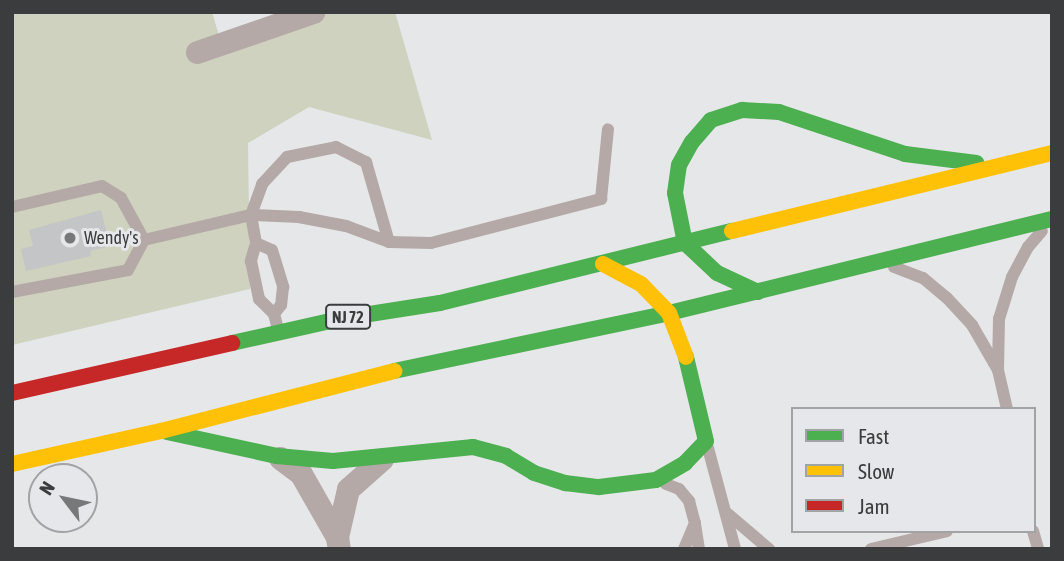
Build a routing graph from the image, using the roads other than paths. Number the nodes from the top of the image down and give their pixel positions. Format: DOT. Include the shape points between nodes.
graph roads {
  1 [pos="313,12"];
  2 [pos="197,52"];
  3 [pos="608,129"];
  4 [pos="1052,153"];
  5 [pos="995,166"];
  6 [pos="12,207"];
  7 [pos="251,215"];
  8 [pos="1052,219"];
  9 [pos="144,240"];
  10 [pos="389,242"];
  11 [pos="256,243"];
  12 [pos="685,243"];
  13 [pos="875,260"];
  14 [pos="603,264"];
  15 [pos="12,292"];
  16 [pos="758,292"];
  17 [pos="668,313"];
  18 [pos="274,314"];
  19 [pos="279,333"];
  20 [pos="998,370"];
  21 [pos="12,393"];
  22 [pos="1007,407"];
  23 [pos="161,431"];
  24 [pos="706,441"];
  25 [pos="388,455"];
  26 [pos="277,456"];
  27 [pos="12,464"];
  28 [pos="656,480"];
  29 [pos="727,514"];
  30 [pos="695,523"];
  31 [pos="939,533"];
  32 [pos="338,543"];
  33 [pos="684,549"];
  34 [pos="699,549"];
  35 [pos="735,549"];
  36 [pos="769,549"];
  37 [pos="871,549"];
  1 -- 2 [label="street"];
  3 -- 10 [label="lane" via="601,199 431,243"];
  4 -- 5 [label="highway, NJ 72"];
  5 -- 12 [label="highway, NJ 72"];
  5 -- 12 [label="highway" via="905,154 779,111 742,110 710,120 679,165 675,193"];
  6 -- 9 [label="lane" via="102,186 121,198"];
  7 -- 9 [label="lane"];
  7 -- 10 [label="lane" via="299,217 346,226"];
  7 -- 10 [label="lane" via="262,184 287,158 336,147 366,162"];
  7 -- 11 [label="lane"];
  8 -- 13 [label="highway"];
  8 -- 20 [label="lane" via="1028,247 1012,277 999,318"];
  9 -- 15 [label="lane" via="128,270"];
  11 -- 18 [label="lane" via="251,261 259,299"];
  11 -- 18 [label="lane" via="272,250 283,286 281,305"];
  12 -- 14 [label="highway, NJ 72"];
  12 -- 16 [label="highway" via="717,273"];
  13 -- 16 [label="highway"];
  13 -- 20 [label="lane" via="923,278 947,298 972,324"];
  14 -- 17 [label="highway" via="641,284"];
  14 -- 19 [label="highway, NJ 72" via="440,303"];
  16 -- 17 [label="highway"];
  17 -- 23 [label="highway" via="360,378"];
  17 -- 24 [label="highway" via="692,374"];
  18 -- 19 [label="lane"];
  19 -- 21 [label="highway, NJ 72"];
  20 -- 22 [label="lane"];
  23 -- 26 [label="highway"];
  23 -- 27 [label="highway"];
  24 -- 28 [label="highway" via="685,463"];
  24 -- 29 [label="lane"];
  25 -- 26 [label="highway" via="333,461"];
  25 -- 28 [label="highway" via="473,447 506,456 565,483 599,487"];
  25 -- 32 [label="street" via="348,489"];
  26 -- 32 [label="street" via="301,474"];
  28 -- 30 [label="lane" via="679,489 689,501"];
  29 -- 35 [label="lane"];
  29 -- 36 [label="lane"];
  30 -- 33 [label="lane"];
  30 -- 34 [label="lane"];
  31 -- 37 [label="lane"];
}
